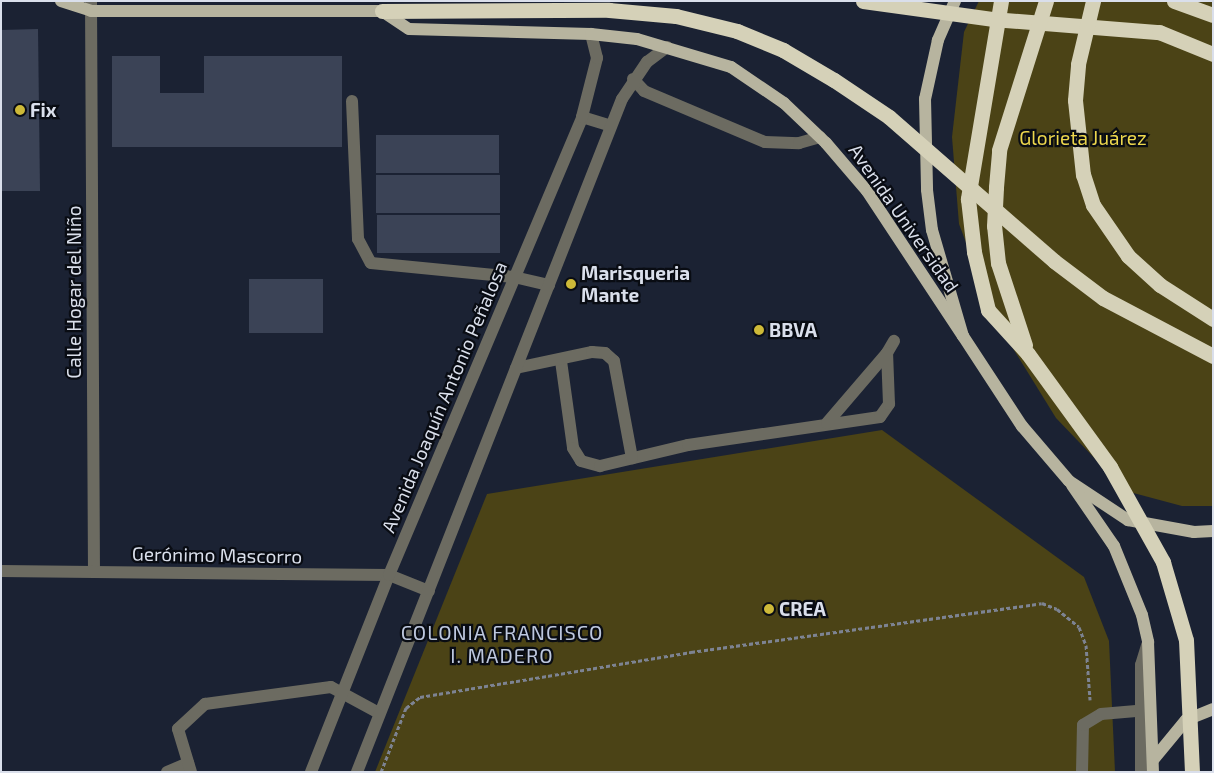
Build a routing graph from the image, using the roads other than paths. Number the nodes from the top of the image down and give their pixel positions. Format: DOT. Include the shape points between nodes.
graph roads {
  1 [pos="61,1"];
  2 [pos="863,1"];
  3 [pos="955,1"];
  4 [pos="1001,1"];
  5 [pos="1046,1"];
  6 [pos="1093,1"];
  7 [pos="1174,1"];
  8 [pos="91,6"];
  9 [pos="361,6"];
  10 [pos="382,11"];
  11 [pos="1213,15"];
  12 [pos="591,34"];
  13 [pos="667,47"];
  14 [pos="1213,54"];
  15 [pos="633,79"];
  16 [pos="352,101"];
  17 [pos="582,116"];
  18 [pos="611,126"];
  19 [pos="820,136"];
  20 [pos="514,277"];
  21 [pos="549,285"];
  22 [pos="1213,319"];
  23 [pos="964,336"];
  24 [pos="894,341"];
  25 [pos="887,353"];
  26 [pos="1028,354"];
  27 [pos="1213,356"];
  28 [pos="561,361"];
  29 [pos="516,368"];
  30 [pos="827,423"];
  31 [pos="632,458"];
  32 [pos="1069,481"];
  33 [pos="1213,531"];
  34 [pos="1,572"];
  35 [pos="94,572"];
  36 [pos="389,575"];
  37 [pos="429,591"];
  38 [pos="342,694"];
  39 [pos="1213,709"];
  40 [pos="1146,710"];
  41 [pos="379,713"];
  42 [pos="1147,766"];
  43 [pos="190,768"];
  44 [pos="167,772"];
  45 [pos="311,772"];
  46 [pos="357,772"];
  47 [pos="1082,772"];
  48 [pos="1192,772"];
  1 -- 8 [label="main road"];
  2 -- 14 [label="highway, bridge" via="992,19 1159,32"];
  3 -- 23 [label="main road" via="938,40 925,99 927,181 932,230"];
  4 -- 26 [label="highway, bridge" via="968,199 974,252 988,310"];
  5 -- 26 [label="highway, bridge" via="999,150 996,187 998,263"];
  6 -- 22 [label="highway, bridge" via="1078,64 1075,100 1083,175 1093,205 1134,262 1160,285"];
  7 -- 11 [label="highway"];
  8 -- 9 [label="main road"];
  8 -- 35 [label="street, Calle Hogar del Niño"];
  9 -- 10 [label="main road"];
  10 -- 12 [label="main road, Avenida Universidad" via="409,29"];
  10 -- 27 [label="highway, bridge" via="609,10 676,16 738,31 783,50 889,117 1054,261 1103,298"];
  12 -- 13 [label="main road, Avenida Universidad" via="637,39"];
  12 -- 17 [label="street, Avenida Joaquín Antonio Peñalosa" via="597,58"];
  13 -- 15 [label="street" via="647,62"];
  13 -- 19 [label="main road, Avenida Universidad" via="731,67 784,103"];
  15 -- 18 [label="street"];
  15 -- 19 [label="street" via="644,91 766,142 799,143"];
  16 -- 20 [label="street" via="358,239 371,263"];
  17 -- 18 [label="street"];
  17 -- 20 [label="street, Avenida Joaquín Antonio Peñalosa"];
  18 -- 21 [label="street"];
  19 -- 23 [label="main road, Avenida Universidad" via="867,191"];
  20 -- 21 [label="street"];
  20 -- 36 [label="street, Avenida Joaquín Antonio Peñalosa"];
  21 -- 29 [label="street"];
  23 -- 32 [label="main road" via="1022,426"];
  24 -- 25 [label="street"];
  25 -- 30 [label="street"];
  25 -- 30 [label="street" via="889,404 880,417"];
  26 -- 48 [label="highway, bridge" via="1110,467 1162,562 1186,640"];
  28 -- 29 [label="street"];
  28 -- 31 [label="street" via="573,448 581,461 600,466"];
  28 -- 31 [label="street" via="592,352 605,353 614,361"];
  29 -- 37 [label="street"];
  30 -- 31 [label="street" via="688,445"];
  32 -- 33 [label="main road" via="1128,520 1194,532"];
  32 -- 40 [label="main road" via="1114,546 1136,597 1148,642"];
  34 -- 35 [label="street, Gerónimo Mascorro"];
  35 -- 36 [label="street, Gerónimo Mascorro"];
  36 -- 37 [label="street, Gerónimo Mascorro"];
  36 -- 38 [label="street, Avenida Joaquín Antonio Peñalosa"];
  37 -- 41 [label="street"];
  38 -- 41 [label="street"];
  38 -- 43 [label="street" via="331,687 205,704 178,729"];
  38 -- 45 [label="street, Avenida Joaquín Antonio Peñalosa"];
  39 -- 42 [label="main road" via="1186,720"];
  40 -- 42 [label="main road"];
  40 -- 47 [label="street" via="1101,714 1083,725"];
  41 -- 46 [label="street"];
  43 -- 44 [label="street"];
}
